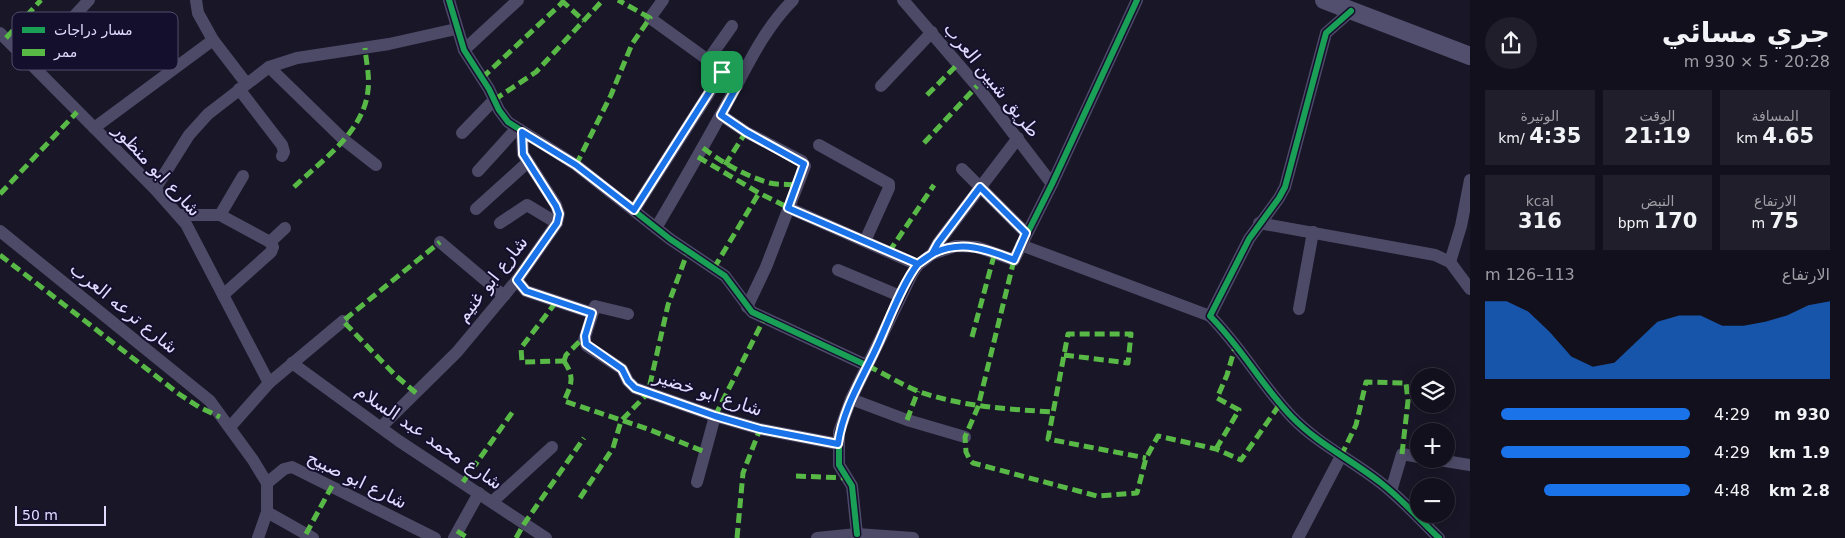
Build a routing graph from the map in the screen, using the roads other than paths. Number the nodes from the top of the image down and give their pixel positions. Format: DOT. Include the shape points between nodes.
graph roads {
  1 [pos="89,0"];
  2 [pos="196,0"];
  3 [pos="449,0"];
  4 [pos="518,0"];
  5 [pos="663,0"];
  6 [pos="793,0"];
  7 [pos="903,0"];
  8 [pos="1137,0"];
  9 [pos="1324,0"];
  10 [pos="1351,11"];
  11 [pos="78,12"];
  12 [pos="732,26"];
  13 [pos="456,29"];
  14 [pos="932,32"];
  15 [pos="2,38"];
  16 [pos="213,40"];
  17 [pos="12,47"];
  18 [pos="464,50"];
  19 [pos="1470,56"];
  20 [pos="708,60"];
  21 [pos="178,66"];
  22 [pos="269,68"];
  23 [pos="38,70"];
  24 [pos="172,70"];
  25 [pos="722,72"];
  26 [pos="242,86"];
  27 [pos="737,86"];
  28 [pos="881,86"];
  29 [pos="494,100"];
  30 [pos="721,115"];
  31 [pos="94,128"];
  32 [pos="519,130"];
  33 [pos="462,133"];
  34 [pos="1018,138"];
  35 [pos="818,145"];
  36 [pos="282,156"];
  37 [pos="528,162"];
  38 [pos="376,165"];
  39 [pos="962,169"];
  40 [pos="478,171"];
  41 [pos="243,176"];
  42 [pos="1470,180"];
  43 [pos="1052,184"];
  44 [pos="980,187"];
  45 [pos="155,189"];
  46 [pos="788,208"];
  47 [pos="476,210"];
  48 [pos="634,210"];
  49 [pos="220,215"];
  50 [pos="180,216"];
  51 [pos="500,223"];
  52 [pos="557,223"];
  53 [pos="1259,223"];
  54 [pos="285,228"];
  55 [pos="656,228"];
  56 [pos="0,231"];
  57 [pos="1313,232"];
  58 [pos="1024,239"];
  59 [pos="864,241"];
  60 [pos="270,242"];
  61 [pos="440,242"];
  62 [pos="932,254"];
  63 [pos="1450,262"];
  64 [pos="918,264"];
  65 [pos="838,270"];
  66 [pos="517,280"];
  67 [pos="1470,289"];
  68 [pos="222,295"];
  69 [pos="504,296"];
  70 [pos="900,296"];
  71 [pos="748,307"];
  72 [pos="1299,309"];
  73 [pos="594,310"];
  74 [pos="628,314"];
  75 [pos="1210,316"];
  76 [pos="343,321"];
  77 [pos="292,364"];
  78 [pos="868,366"];
  79 [pos="269,382"];
  80 [pos="851,399"];
  81 [pos="715,416"];
  82 [pos="381,427"];
  83 [pos="230,428"];
  84 [pos="965,437"];
  85 [pos="838,444"];
  86 [pos="552,447"];
  87 [pos="1410,455"];
  88 [pos="1341,456"];
  89 [pos="1455,463"];
  90 [pos="1470,465"];
  91 [pos="697,482"];
  92 [pos="267,483"];
  93 [pos="1391,491"];
  94 [pos="480,493"];
  95 [pos="492,502"];
  96 [pos="267,512"];
  97 [pos="858,534"];
  98 [pos="890,537"];
  99 [pos="258,538"];
  100 [pos="314,538"];
  101 [pos="434,538"];
  102 [pos="454,538"];
  103 [pos="546,538"];
  104 [pos="817,538"];
  105 [pos="913,538"];
  106 [pos="1298,538"];
  107 [pos="1439,538"];
  1 -- 11 [label="street"];
  2 -- 16 [label="street" via="198,13"];
  3 -- 13 [label="street"];
  4 -- 18 [label="street"];
  5 -- 20 [label="street" via="650,18"];
  6 -- 27 [label="street" via="764,35"];
  7 -- 14 [label="street, طريق شبين العرب"];
  8 -- 43 [label="street"];
  9 -- 10 [label="street"];
  10 -- 19 [label="street"];
  10 -- 53 [label="street" via="1326,33 1285,187"];
  12 -- 20 [label="street"];
  13 -- 18 [label="street"];
  13 -- 22 [label="street" via="389,44 297,58"];
  14 -- 28 [label="street"];
  14 -- 34 [label="street, طريق شبين العرب"];
  15 -- 17 [label="street, شارع ابو منظور"];
  16 -- 21 [label="street"];
  16 -- 26 [label="street"];
  18 -- 29 [label="street"];
  20 -- 25 [label="street"];
  22 -- 26 [label="street"];
  22 -- 38 [label="street" via="344,140"];
  23 -- 31 [label="street, شارع ابو منظور"];
  24 -- 31 [label="street"];
  25 -- 27 [label="street"];
  25 -- 48 [label="street"];
  26 -- 36 [label="street" via="282,145"];
  26 -- 45 [label="street" via="208,114 190,135"];
  27 -- 30 [label="street"];
  29 -- 32 [label="street" via="505,118"];
  29 -- 33 [label="street"];
  30 -- 46 [label="street" via="804,164"];
  30 -- 55 [label="street"];
  31 -- 45 [label="street, شارع ابو منظور"];
  32 -- 37 [label="street" via="523,154"];
  32 -- 40 [label="street"];
  32 -- 48 [label="street" via="576,165"];
  34 -- 43 [label="street, طريق شبين العرب"];
  34 -- 44 [label="street"];
  35 -- 59 [label="street" via="888,184"];
  37 -- 47 [label="street"];
  37 -- 52 [label="street" via="556,206 559,214"];
  39 -- 44 [label="street"];
  41 -- 49 [label="street"];
  42 -- 63 [label="street"];
  43 -- 58 [label="street"];
  44 -- 58 [label="street"];
  44 -- 62 [label="street"];
  45 -- 50 [label="street, شارع ابو منظور"];
  46 -- 59 [label="street"];
  46 -- 71 [label="street"];
  48 -- 55 [label="street"];
  49 -- 50 [label="street"];
  49 -- 60 [label="street"];
  50 -- 68 [label="street, شارع ابو منظور" via="191,231"];
  51 -- 52 [label="street" via="527,205"];
  52 -- 66 [label="street, شارع ابو غنيم"];
  53 -- 57 [label="street"];
  53 -- 75 [label="street"];
  54 -- 60 [label="street"];
  55 -- 71 [label="street" via="725,276"];
  56 -- 83 [label="street, شارع ترعه العرب" via="202,394"];
  57 -- 63 [label="street" via="1435,255"];
  57 -- 72 [label="street"];
  58 -- 62 [label="street" via="1014,260 967,246"];
  58 -- 75 [label="street"];
  59 -- 64 [label="street"];
  60 -- 68 [label="street" via="272,250"];
  61 -- 69 [label="street"];
  62 -- 64 [label="street"];
  63 -- 67 [label="street"];
  64 -- 70 [label="street"];
  65 -- 70 [label="street"];
  66 -- 69 [label="street, شارع ابو غنيم"];
  66 -- 73 [label="street" via="526,291"];
  68 -- 79 [label="street, شارع ابو منظور"];
  69 -- 82 [label="street, شارع ابو غنيم" via="444,366"];
  70 -- 78 [label="street"];
  71 -- 78 [label="street" via="764,319"];
  73 -- 74 [label="street"];
  73 -- 81 [label="street, شارع ابو خضير" via="585,336 586,344 622,369 631,385"];
  75 -- 88 [label="street" via="1236,344 1292,418"];
  76 -- 77 [label="street"];
  77 -- 79 [label="street"];
  77 -- 82 [label="street, شارع محمد عبد السلام"];
  78 -- 80 [label="street"];
  79 -- 83 [label="street"];
  80 -- 84 [label="street"];
  80 -- 85 [label="street"];
  81 -- 85 [label="street, شارع ابو خضير" via="780,434"];
  81 -- 91 [label="street"];
  82 -- 94 [label="street, شارع محمد عبد السلام"];
  83 -- 92 [label="street, شارع ترعه العرب"];
  85 -- 97 [label="street" via="840,468 853,492"];
  86 -- 95 [label="street"];
  87 -- 93 [label="street" via="1402,454"];
  88 -- 93 [label="street"];
  88 -- 106 [label="street"];
  89 -- 90 [label="street"];
  92 -- 96 [label="street"];
  92 -- 101 [label="street, شارع ابو صبيح" via="284,468 292,467"];
  93 -- 107 [label="street"];
  94 -- 95 [label="street, شارع محمد عبد السلام"];
  94 -- 102 [label="street"];
  95 -- 103 [label="street, شارع محمد عبد السلام"];
  96 -- 99 [label="street"];
  96 -- 100 [label="street"];
  97 -- 98 [label="street"];
  97 -- 104 [label="street"];
  98 -- 105 [label="street"];
}
